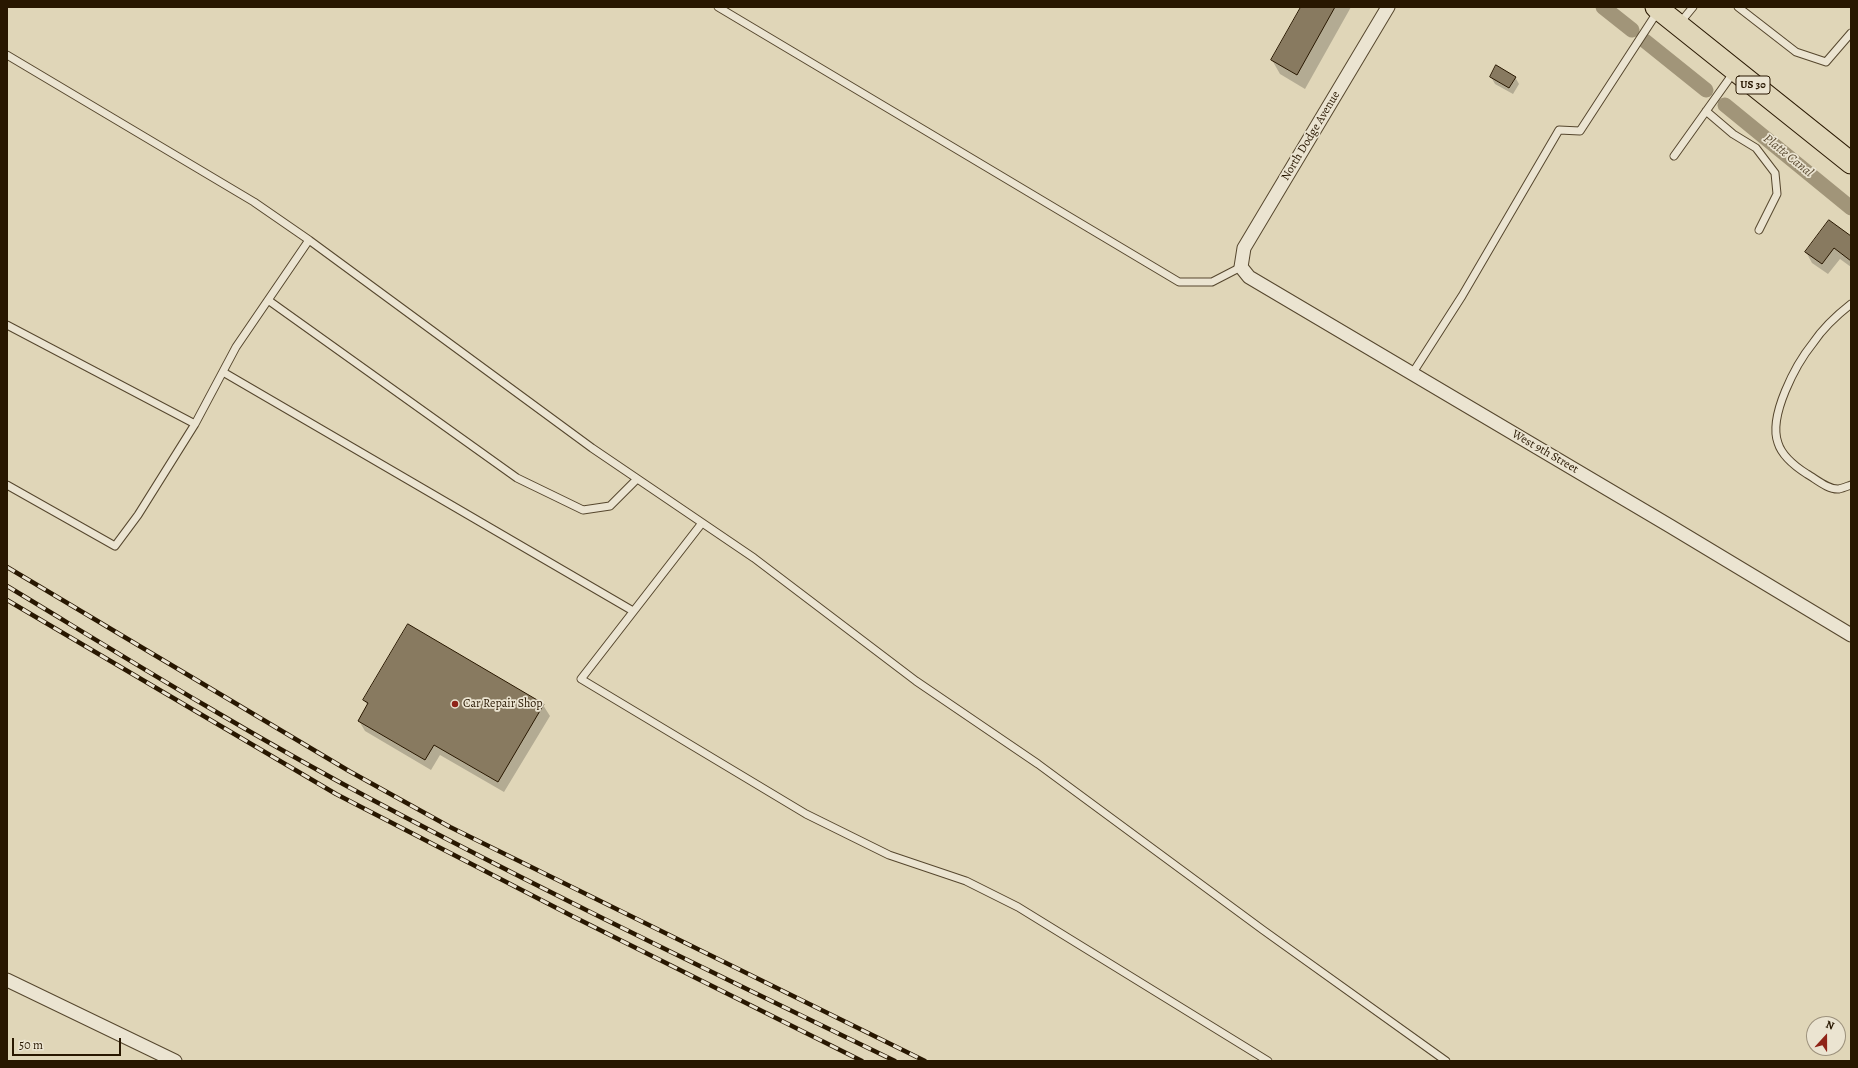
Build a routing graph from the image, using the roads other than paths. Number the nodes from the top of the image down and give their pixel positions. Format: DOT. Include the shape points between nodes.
graph roads {
  1 [pos="718,7"];
  2 [pos="1388,7"];
  3 [pos="1693,7"];
  4 [pos="1738,7"];
  5 [pos="1658,8"];
  6 [pos="1679,25"];
  7 [pos="1851,33"];
  8 [pos="7,54"];
  9 [pos="1735,70"];
  10 [pos="1706,111"];
  11 [pos="1674,156"];
  12 [pos="1851,163"];
  13 [pos="1759,230"];
  14 [pos="309,240"];
  15 [pos="1241,267"];
  16 [pos="268,300"];
  17 [pos="1851,304"];
  18 [pos="7,325"];
  19 [pos="223,372"];
  20 [pos="1412,374"];
  21 [pos="195,424"];
  22 [pos="637,479"];
  23 [pos="1851,485"];
  24 [pos="7,486"];
  25 [pos="702,523"];
  26 [pos="634,611"];
  27 [pos="1851,635"];
  28 [pos="7,980"];
  29 [pos="175,1061"];
  30 [pos="1268,1061"];
  31 [pos="1446,1061"];
  1 -- 15 [label="lane" via="1179,282 1212,282"];
  2 -- 15 [label="street, North Dodge Avenue" via="1244,248"];
  3 -- 6 [label="lane"];
  4 -- 7 [label="lane" via="1796,52 1826,62"];
  5 -- 6 [label="main road, US 30"];
  5 -- 20 [label="lane" via="1580,131 1559,130 1462,296"];
  6 -- 9 [label="main road, US 30"];
  8 -- 14 [label="lane" via="254,202"];
  9 -- 10 [label="lane"];
  9 -- 12 [label="main road, US 30"];
  10 -- 11 [label="lane"];
  10 -- 13 [label="lane" via="1733,134 1756,148 1775,173 1777,194"];
  14 -- 16 [label="lane"];
  14 -- 22 [label="lane"];
  15 -- 20 [label="street, West 9th Street" via="1249,277"];
  16 -- 19 [label="lane" via="236,347"];
  16 -- 22 [label="lane" via="517,478 583,510 610,506"];
  17 -- 23 [label="lane" via="1835,317 1802,359 1775,422 1778,443 1797,468 1824,485 1839,489"];
  18 -- 21 [label="lane"];
  19 -- 21 [label="lane"];
  19 -- 26 [label="lane"];
  20 -- 27 [label="street, West 9th Street"];
  21 -- 24 [label="lane" via="138,515 115,546"];
  22 -- 25 [label="lane"];
  25 -- 26 [label="lane"];
  25 -- 31 [label="lane" via="754,558 916,681 1038,764"];
  26 -- 30 [label="lane" via="581,679 806,814 889,855 966,881 1018,907"];
  28 -- 29 [label="street"];
}
